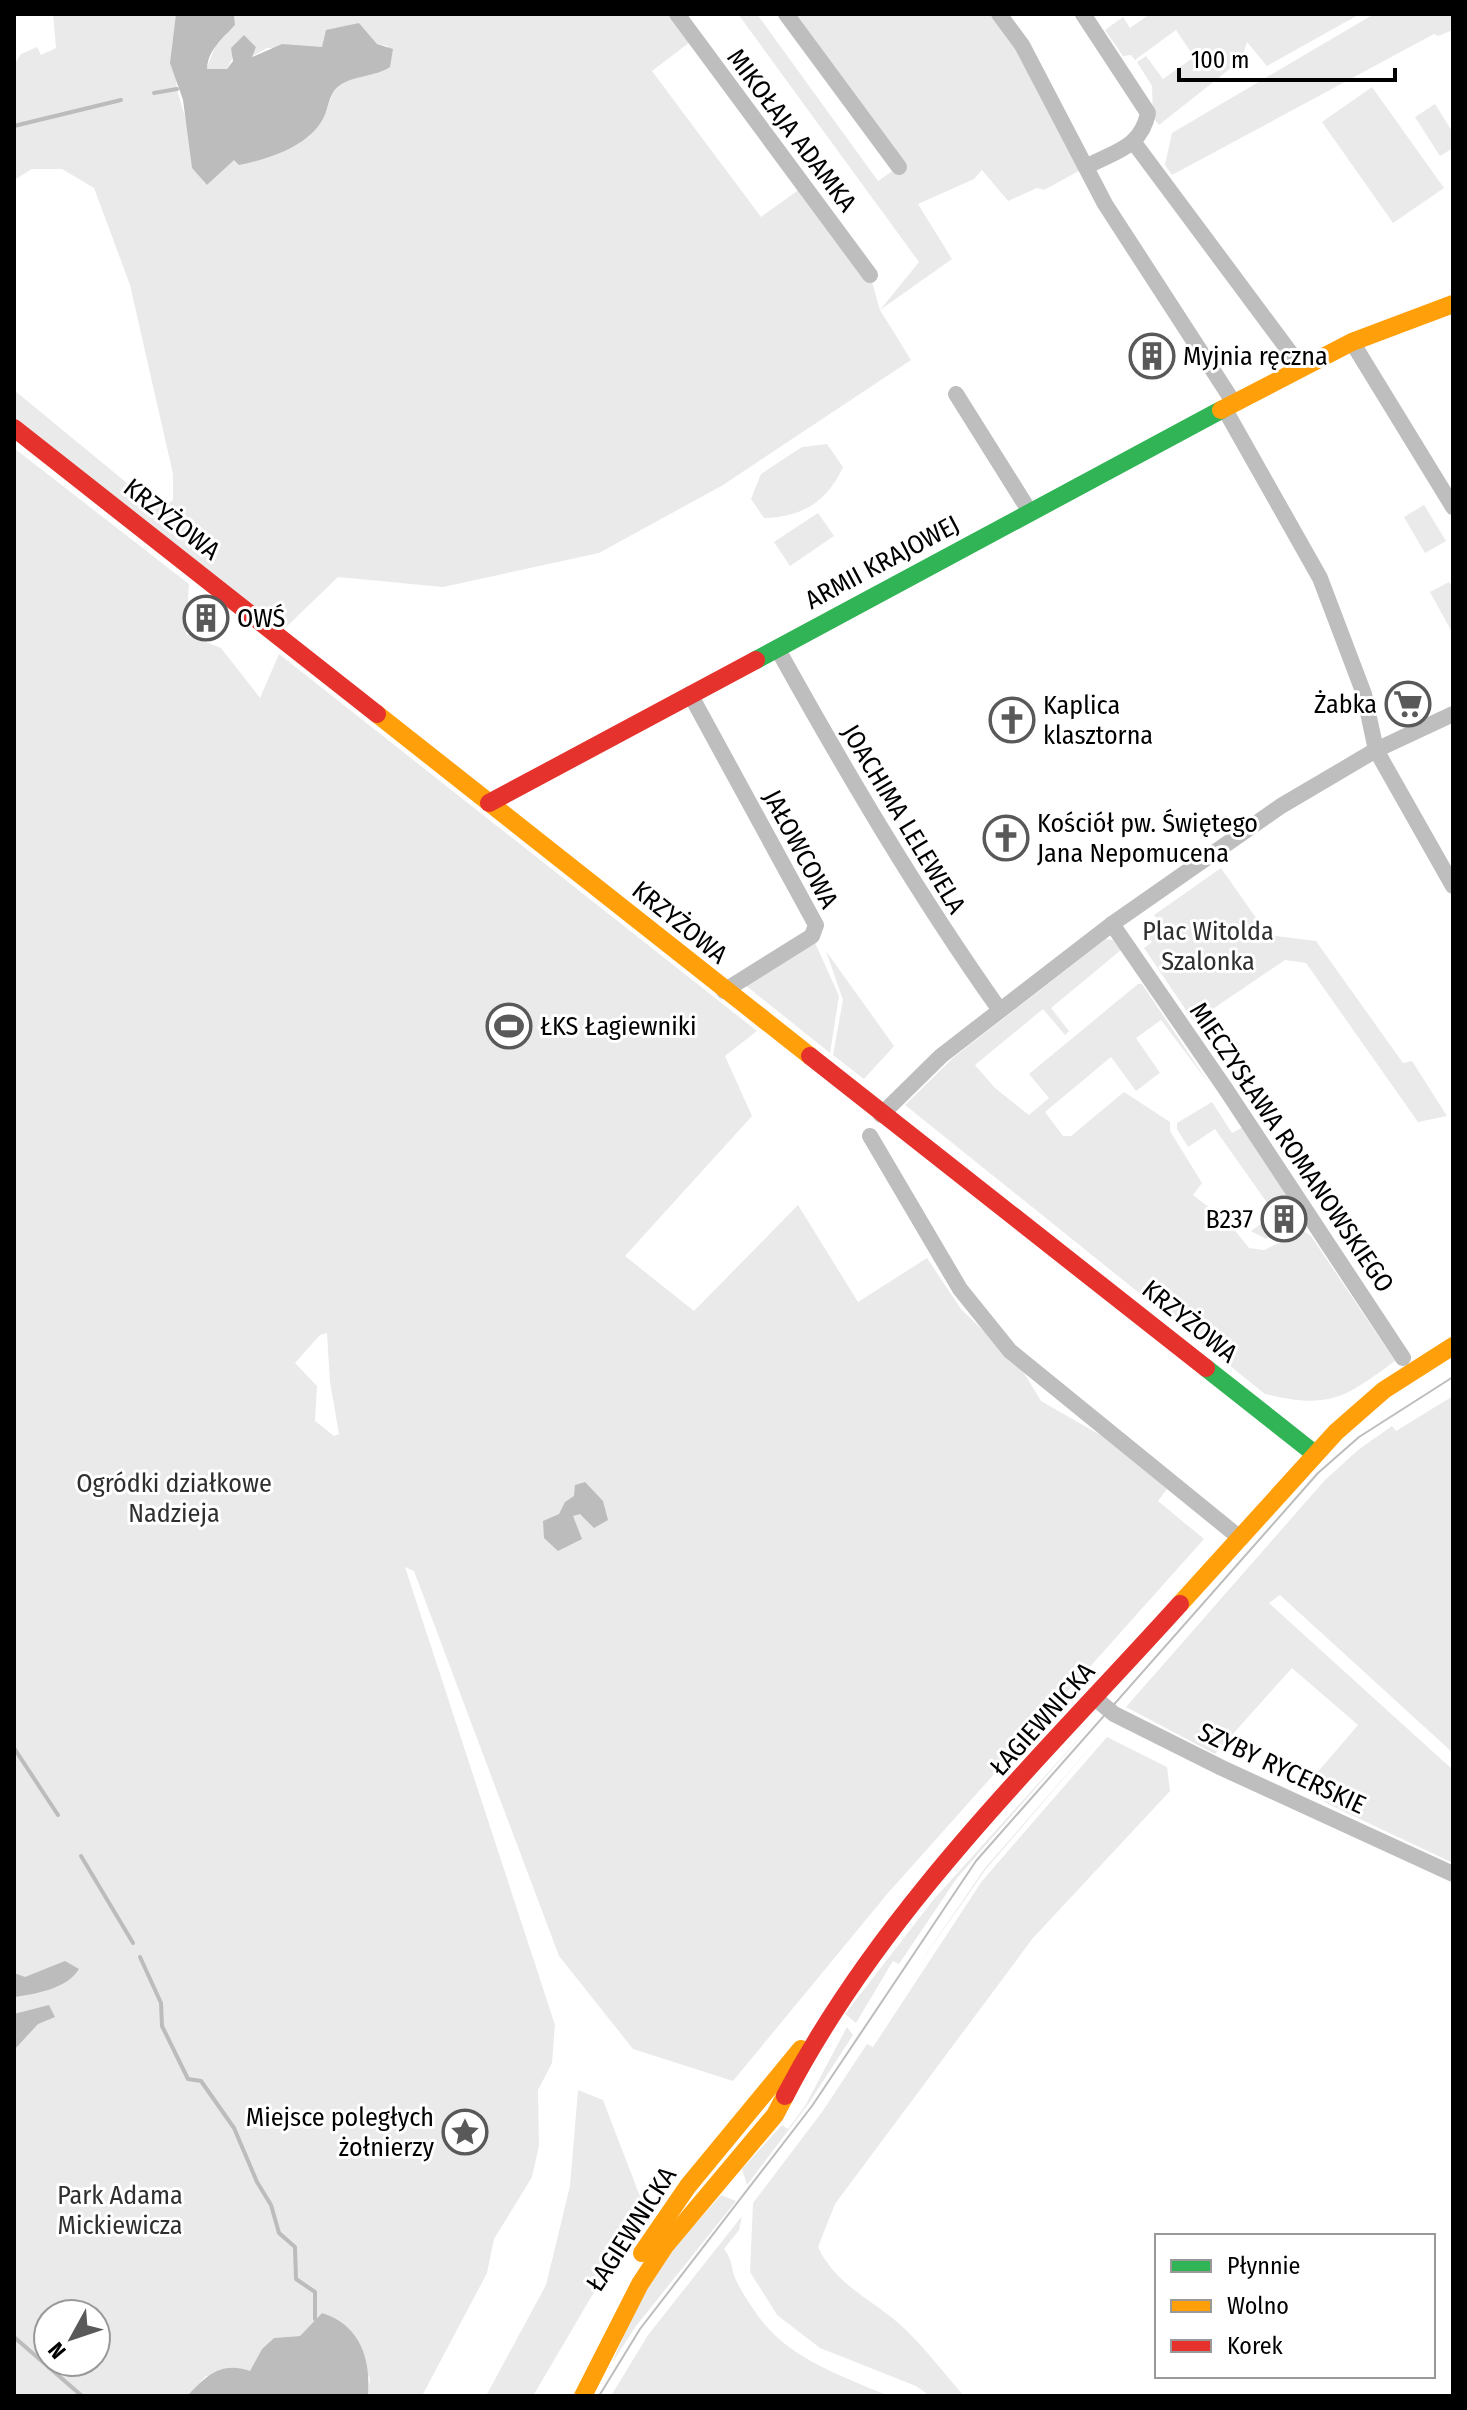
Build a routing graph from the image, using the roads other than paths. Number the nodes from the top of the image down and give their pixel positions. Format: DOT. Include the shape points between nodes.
graph roads {
  1 [pos="677,14"];
  2 [pos="786,14"];
  3 [pos="999,14"];
  4 [pos="1083,14"];
  5 [pos="1135,144"];
  6 [pos="899,167"];
  7 [pos="1086,167"];
  8 [pos="870,275"];
  9 [pos="1453,304"];
  10 [pos="1352,342"];
  11 [pos="1301,367"];
  12 [pos="956,394"];
  13 [pos="1229,405"];
  14 [pos="14,428"];
  15 [pos="1453,507"];
  16 [pos="1030,512"];
  17 [pos="777,648"];
  18 [pos="690,694"];
  19 [pos="1453,714"];
  20 [pos="1376,750"];
  21 [pos="489,803"];
  22 [pos="1453,886"];
  23 [pos="1112,924"];
  24 [pos="724,991"];
  25 [pos="999,1009"];
  26 [pos="881,1115"];
  27 [pos="870,1136"];
  28 [pos="1453,1346"];
  29 [pos="1403,1358"];
  30 [pos="1315,1454"];
  31 [pos="1240,1538"];
  32 [pos="1096,1699"];
  33 [pos="1453,1874"];
  34 [pos="819,2030"];
  35 [pos="569,2396"];
  36 [pos="583,2396"];
  1 -- 8 [label="street, MIKOŁAJA ADAMKA"];
  2 -- 6 [label="street"];
  3 -- 7 [label="street" via="1022,45"];
  4 -- 5 [label="street" via="1148,113"];
  5 -- 7 [label="street"];
  5 -- 11 [label="street"];
  7 -- 13 [label="street"];
  9 -- 10 [label="street, ARMII KRAJOWEJ"];
  10 -- 11 [label="street, ARMII KRAJOWEJ"];
  10 -- 15 [label="street"];
  11 -- 13 [label="street, ARMII KRAJOWEJ"];
  12 -- 16 [label="street"];
  13 -- 16 [label="street, ARMII KRAJOWEJ"];
  13 -- 20 [label="street" via="1320,578 1364,694"];
  14 -- 21 [label="street, KRZYŻOWA"];
  16 -- 17 [label="street, ARMII KRAJOWEJ"];
  17 -- 18 [label="street, ARMII KRAJOWEJ"];
  17 -- 25 [label="street, JOACHIMA LELEWELA" via="906,873"];
  18 -- 21 [label="street, ARMII KRAJOWEJ"];
  18 -- 24 [label="street, JAŁOWCOWA" via="816,925 812,936"];
  19 -- 20 [label="street"];
  20 -- 22 [label="street"];
  20 -- 23 [label="street" via="1281,806"];
  21 -- 24 [label="street, KRZYŻOWA"];
  23 -- 25 [label="street"];
  23 -- 29 [label="street, MIECZYSŁAWA ROMANOWSKIEGO"];
  24 -- 26 [label="street, KRZYŻOWA"];
  25 -- 26 [label="street"];
  26 -- 30 [label="street, KRZYŻOWA"];
  27 -- 31 [label="street" via="960,1289 1010,1351"];
  28 -- 30 [label="street, ŁAGIEWNICKA" via="1366,1404"];
  30 -- 31 [label="street, ŁAGIEWNICKA"];
  31 -- 32 [label="street, ŁAGIEWNICKA"];
  32 -- 33 [label="street, SZYBY RYCERSKIE" via="1114,1714 1215,1765"];
  32 -- 34 [label="street, ŁAGIEWNICKA" via="940,1870"];
  34 -- 35 [label="street, ŁAGIEWNICKA" via="748,2110 651,2238 601,2325"];
  34 -- 36 [label="street, ŁAGIEWNICKA" via="785,2101 665,2246 640,2284"];
}
